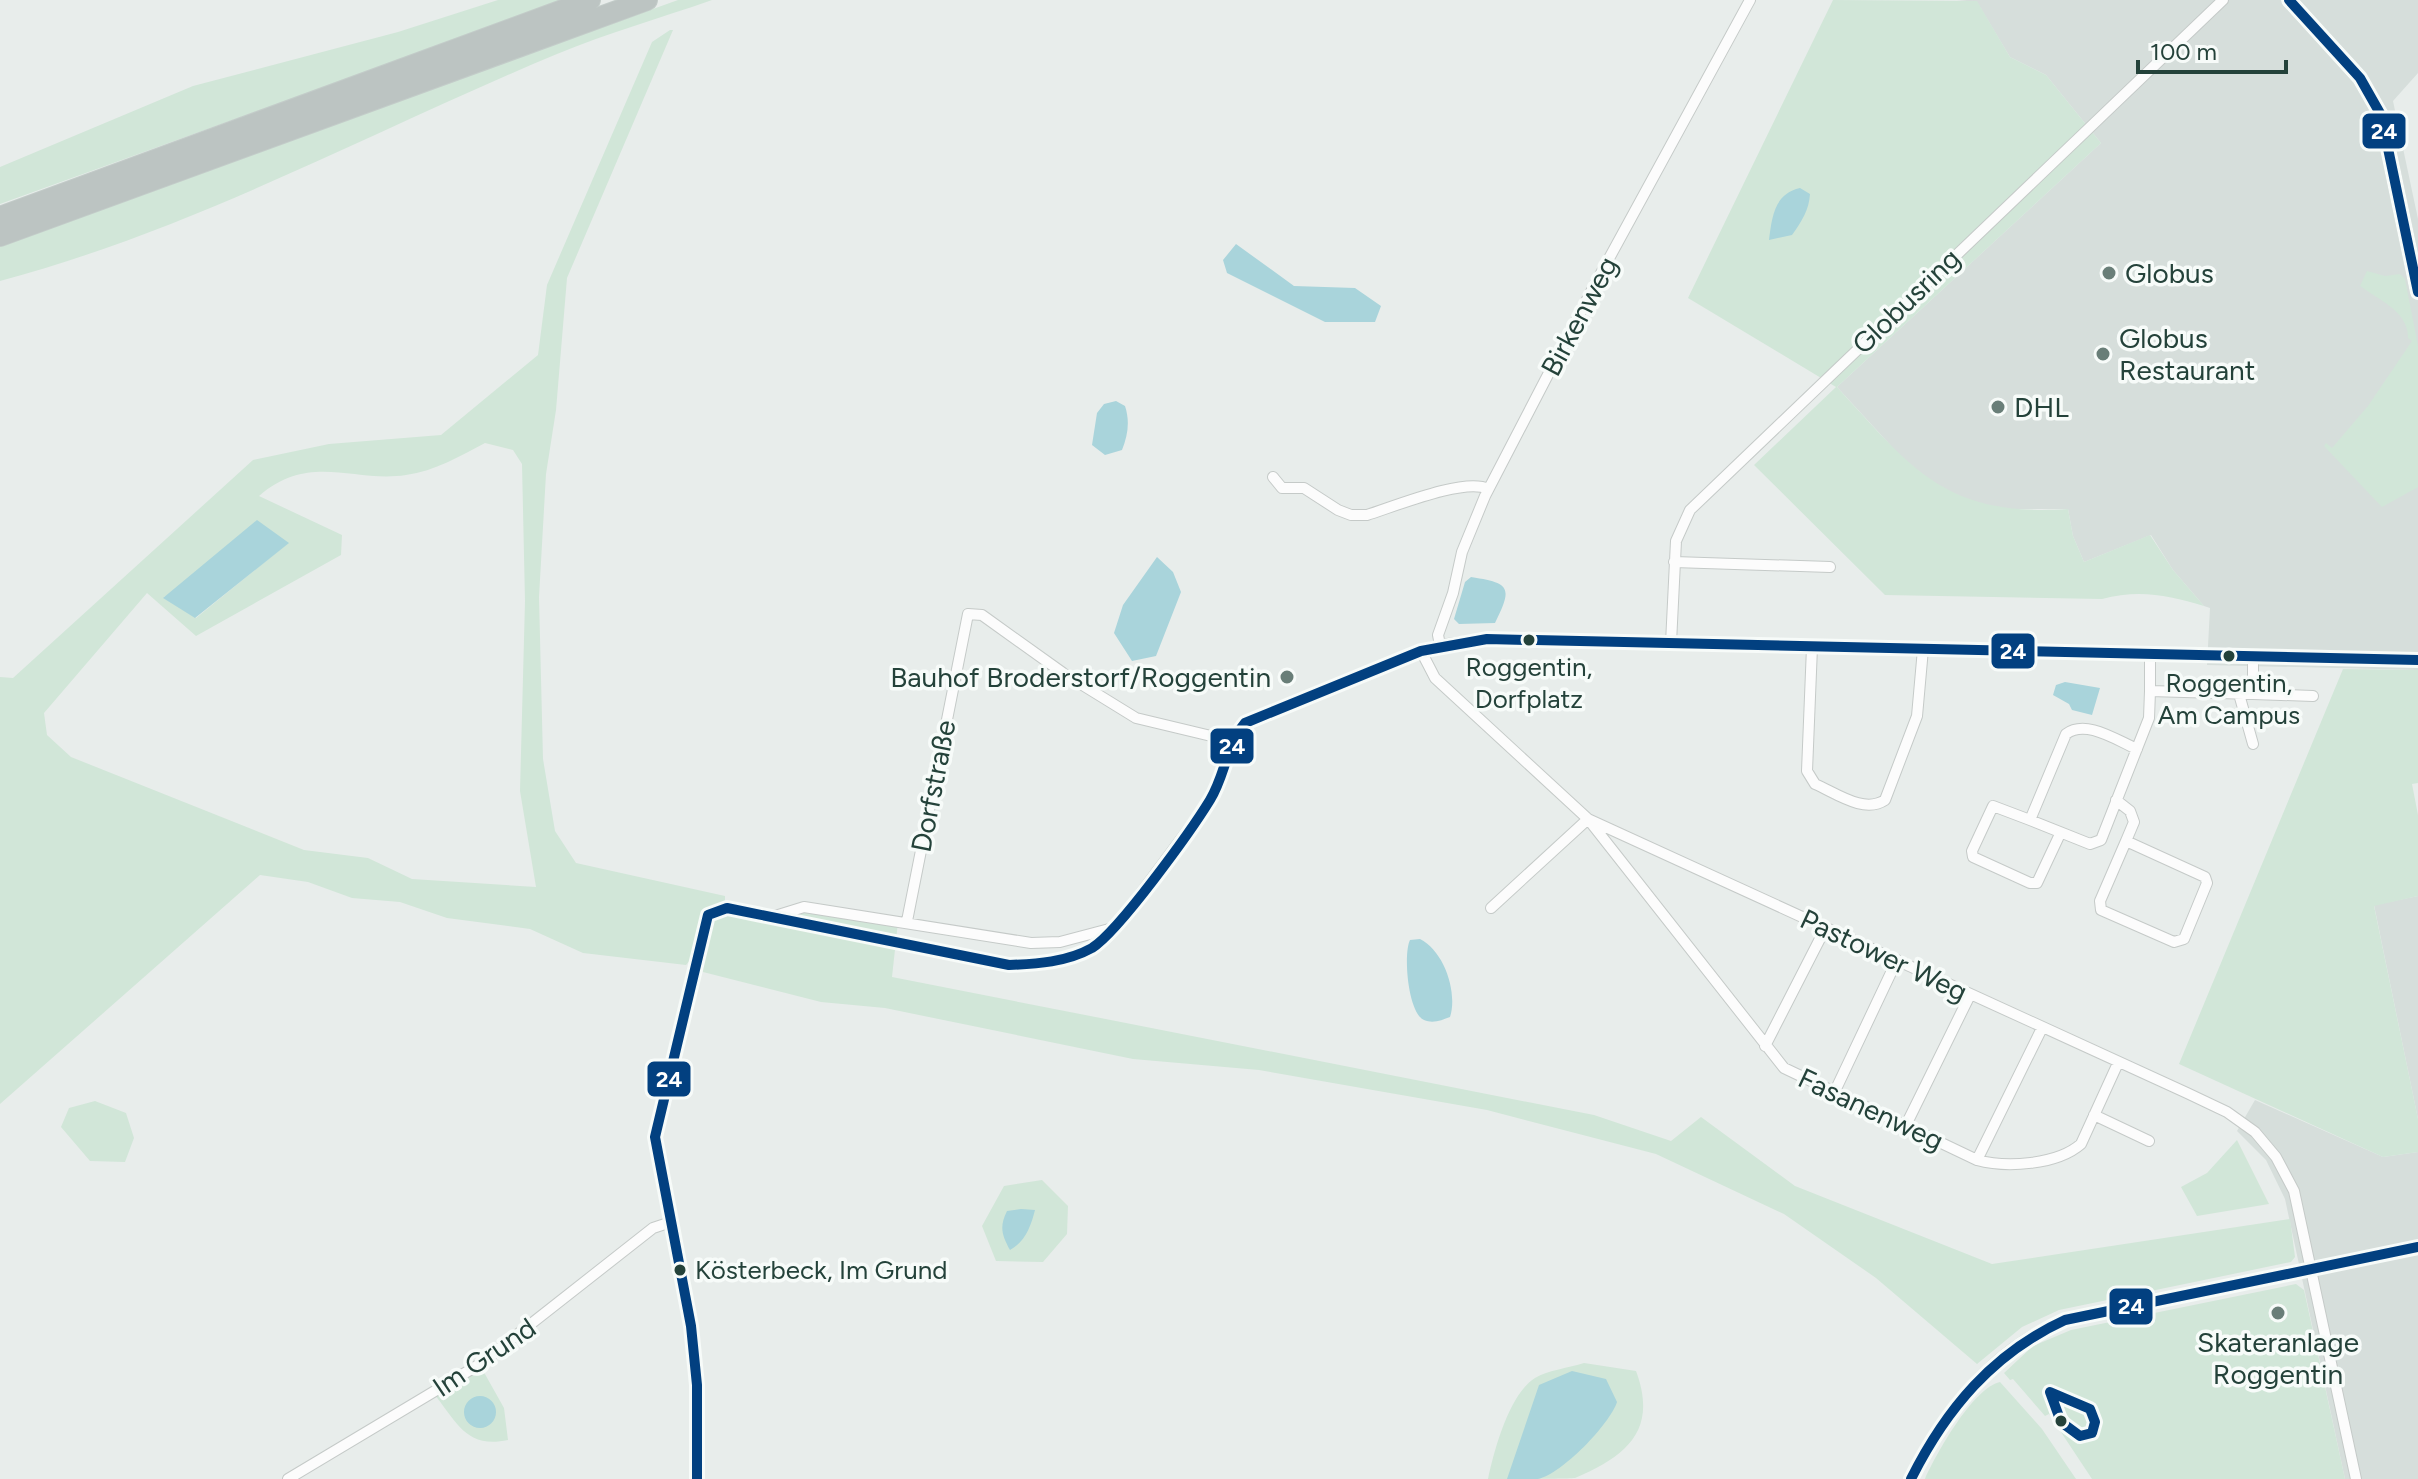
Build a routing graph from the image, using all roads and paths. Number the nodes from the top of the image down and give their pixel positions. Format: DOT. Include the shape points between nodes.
graph roads {
  1 [pos="590,0"];
  2 [pos="647,0"];
  3 [pos="1750,0"];
  4 [pos="2223,0"];
  5 [pos="2289,0"];
  6 [pos="0,217"];
  7 [pos="0,236"];
  8 [pos="2418,292"];
  9 [pos="1273,477"];
  10 [pos="1488,489"];
  11 [pos="1763,553"];
  12 [pos="1674,562"];
  13 [pos="1753,564"];
  14 [pos="1830,567"];
  15 [pos="1671,643"];
  16 [pos="1440,645"];
  17 [pos="1812,647"];
  18 [pos="1923,649"];
  19 [pos="1421,651"];
  20 [pos="2150,654"];
  21 [pos="2253,656"];
  22 [pos="2418,660"];
  23 [pos="2150,691"];
  24 [pos="2239,694"];
  25 [pos="2253,694"];
  26 [pos="2313,696"];
  27 [pos="1232,741"];
  28 [pos="2253,744"];
  29 [pos="2137,749"];
  30 [pos="2116,800"];
  31 [pos="1588,819"];
  32 [pos="2030,820"];
  33 [pos="2060,834"];
  34 [pos="2126,841"];
  35 [pos="1491,908"];
  36 [pos="775,917"];
  37 [pos="907,921"];
  38 [pos="1826,927"];
  39 [pos="1115,928"];
  40 [pos="1897,960"];
  41 [pos="1970,995"];
  42 [pos="2042,1028"];
  43 [pos="1765,1046"];
  44 [pos="2118,1063"];
  45 [pos="1835,1091"];
  46 [pos="2094,1115"];
  47 [pos="1906,1125"];
  48 [pos="2149,1141"];
  49 [pos="1977,1160"];
  50 [pos="671,1222"];
  51 [pos="2418,1247"];
  52 [pos="2312,1270"];
  53 [pos="288,1479"];
  54 [pos="697,1479"];
  55 [pos="1912,1479"];
  56 [pos="2356,1479"];
  1 -- 6 [label="highway"];
  2 -- 7 [label="highway"];
  3 -- 10 [label="street, Birkenweg"];
  4 -- 12 [label="street, Globusring" via="1700,498 1681,525"];
  5 -- 8 [label="street" via="2360,78 2381,115"];
  9 -- 10 [label="street" via="1282,488 1304,488 1351,515 1464,486"];
  10 -- 16 [label="street, Birkenweg" via="1462,552 1438,635"];
  11 -- 13 [label="street"];
  12 -- 13 [label="street"];
  12 -- 15 [label="street, Globusring"];
  13 -- 14 [label="street"];
  15 -- 16 [label="street" via="1487,639"];
  15 -- 17 [label="street"];
  16 -- 19 [label="street"];
  17 -- 18 [label="street"];
  17 -- 18 [label="street" via="1807,771 1815,784 1876,807 1885,800 1917,716"];
  18 -- 20 [label="street"];
  19 -- 27 [label="street" via="1256,715"];
  19 -- 31 [label="street, Pastower Weg" via="1435,678"];
  20 -- 21 [label="street"];
  20 -- 23 [label="street"];
  21 -- 22 [label="street"];
  21 -- 25 [label="street"];
  23 -- 24 [label="street"];
  23 -- 29 [label="street" via="2149,718"];
  24 -- 25 [label="street"];
  24 -- 28 [label="street"];
  25 -- 26 [label="street"];
  27 -- 37 [label="street, Dorfstraße" via="1136,718 982,615 968,614"];
  27 -- 39 [label="street" via="1210,800"];
  29 -- 30 [label="street"];
  29 -- 32 [label="street" via="2075,727 2066,734"];
  30 -- 33 [label="street" via="2101,840 2090,844"];
  30 -- 34 [label="street" via="2134,822"];
  31 -- 35 [label="street"];
  31 -- 38 [label="street, Pastower Weg"];
  31 -- 43 [label="street, Fasanenweg"];
  32 -- 33 [label="street"];
  32 -- 33 [label="street" via="1993,806 1973,857 2037,883"];
  34 -- 34 [label="street" via="2205,877 2184,939 2174,942 2101,910 2100,901"];
  36 -- 37 [label="street" via="804,907"];
  36 -- 39 [label="street" via="1009,965 1082,954"];
  36 -- 50 [label="street" via="727,908 708,915 655,1137"];
  37 -- 39 [label="street" via="1031,943 1060,942"];
  38 -- 40 [label="street, Pastower Weg"];
  38 -- 43 [label="street"];
  40 -- 41 [label="street, Pastower Weg"];
  40 -- 45 [label="street"];
  41 -- 42 [label="street, Pastower Weg"];
  41 -- 47 [label="street"];
  42 -- 44 [label="street, Pastower Weg"];
  42 -- 49 [label="street"];
  43 -- 45 [label="street, Fasanenweg" via="1784,1068"];
  44 -- 46 [label="street, Fasanenweg"];
  44 -- 52 [label="street, Pastower Weg" via="2227,1112 2264,1141 2294,1191"];
  45 -- 47 [label="street, Fasanenweg"];
  46 -- 48 [label="street"];
  46 -- 49 [label="street, Fasanenweg" via="2071,1153 2005,1165"];
  47 -- 49 [label="street, Fasanenweg"];
  50 -- 53 [label="street, Im Grund" via="653,1228 480,1364"];
  50 -- 54 [label="street" via="695,1355"];
  51 -- 52 [label="street"];
  52 -- 55 [label="street" via="2065,1320 2027,1338 1993,1365 1942,1424"];
  52 -- 56 [label="street, Pastower Weg"];
}
